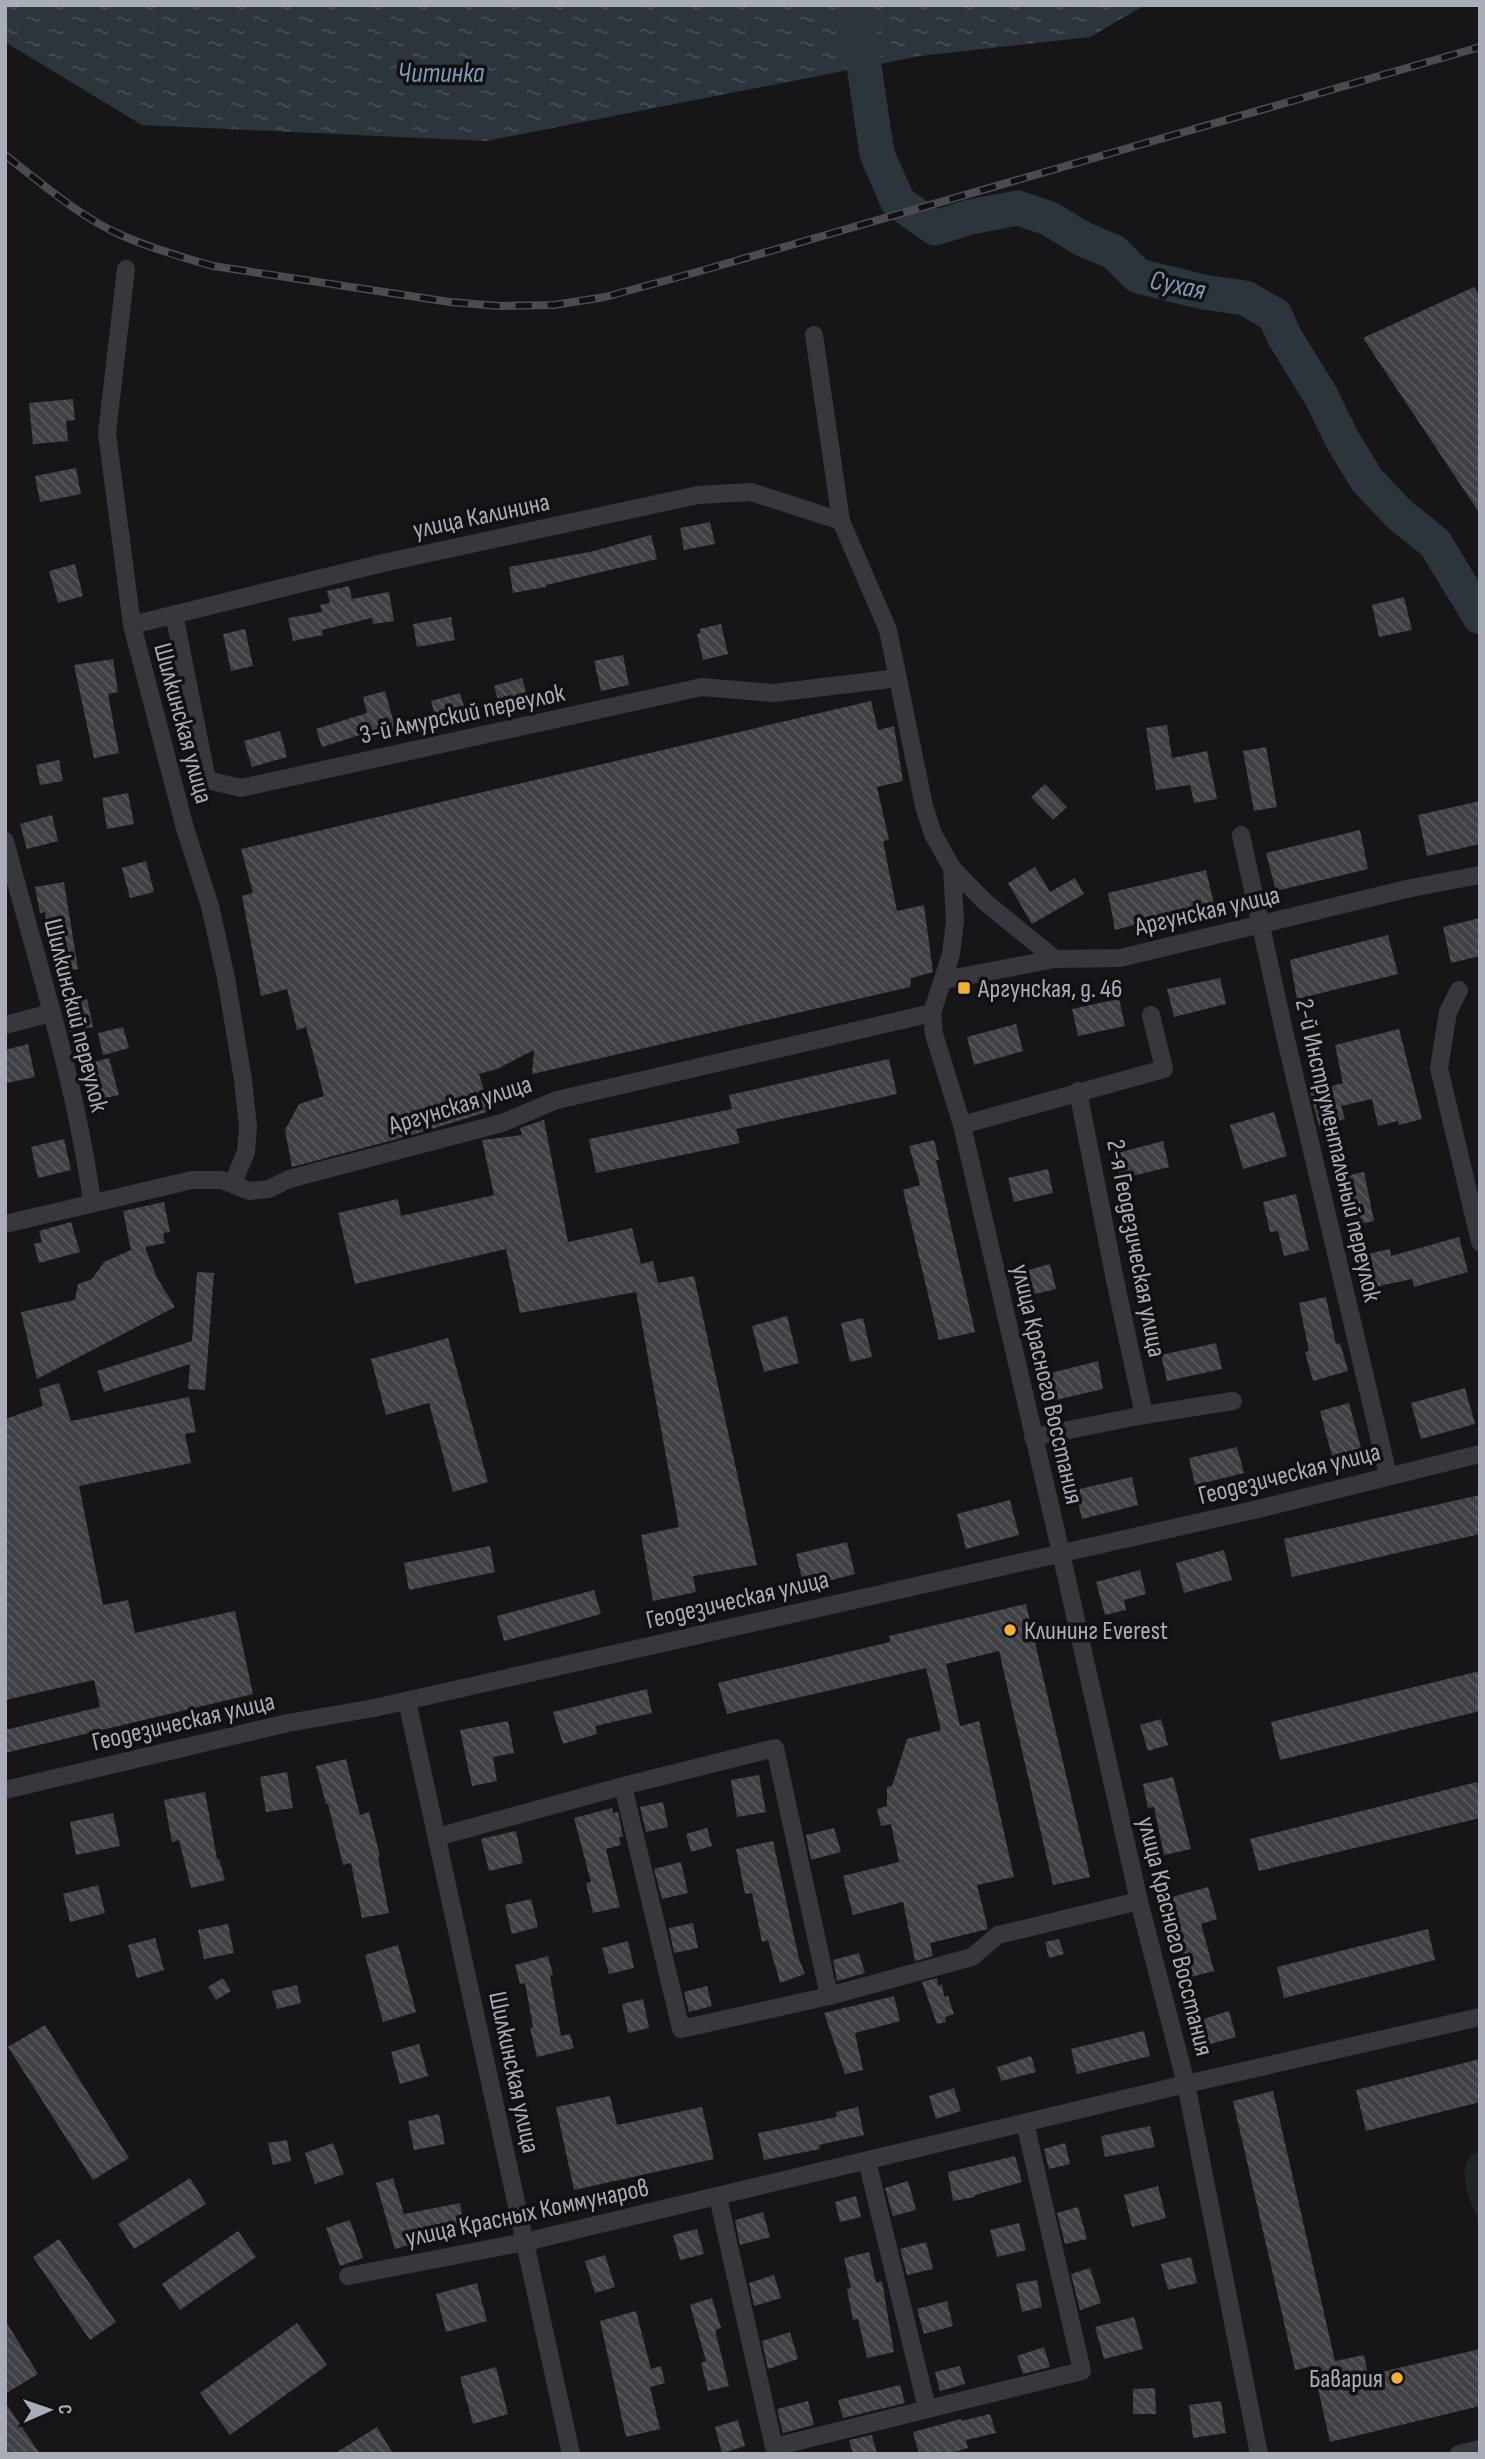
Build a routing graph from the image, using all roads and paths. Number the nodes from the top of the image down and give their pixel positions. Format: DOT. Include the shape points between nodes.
graph roads {
  1 [pos="126,269"];
  2 [pos="814,335"];
  3 [pos="841,521"];
  4 [pos="174,614"];
  5 [pos="131,625"];
  6 [pos="898,678"];
  7 [pos="1241,835"];
  8 [pos="6,844"];
  9 [pos="952,868"];
  10 [pos="1480,875"];
  11 [pos="1259,925"];
  12 [pos="1055,959"];
  13 [pos="944,980"];
  14 [pos="1459,990"];
  15 [pos="51,1013"];
  16 [pos="932,1013"];
  17 [pos="1151,1015"];
  18 [pos="5,1025"];
  19 [pos="1078,1091"];
  20 [pos="961,1125"];
  21 [pos="233,1183"];
  22 [pos="92,1202"];
  23 [pos="5,1224"];
  24 [pos="1480,1241"];
  25 [pos="1233,1401"];
  26 [pos="1144,1415"];
  27 [pos="1033,1437"];
  28 [pos="1480,1454"];
  29 [pos="1388,1475"];
  30 [pos="1061,1553"];
  31 [pos="407,1701"];
  32 [pos="623,1786"];
  33 [pos="5,1790"];
  34 [pos="437,1837"];
  35 [pos="1139,1901"];
  36 [pos="829,1996"];
  37 [pos="1480,2017"];
  38 [pos="1186,2084"];
  39 [pos="1025,2123"];
  40 [pos="867,2161"];
  41 [pos="718,2197"];
  42 [pos="525,2242"];
  43 [pos="348,2276"];
  44 [pos="927,2409"];
  45 [pos="1480,2449"];
  46 [pos="571,2454"];
  47 [pos="1259,2454"];
  48 [pos="1459,2454"];
  1 -- 5 [label="street, Шилкинская улица" via="107,433"];
  2 -- 3 [label="street, улица Красного Восстания"];
  3 -- 4 [label="street, улица Калинина" via="751,492 698,495"];
  3 -- 6 [label="street, улица Красного Восстания" via="888,629"];
  4 -- 5 [label="street, улица Калинина"];
  4 -- 6 [label="street, 3-й Амурский переулок" via="207,780 241,788 702,687 774,693"];
  5 -- 21 [label="street, Шилкинская улица" via="226,978 248,1127 246,1152"];
  6 -- 9 [label="street, улица Красного Восстания" via="924,806"];
  7 -- 11 [label="street, 2-й Инструментальный переулок"];
  8 -- 15 [label="street, Шилкинский переулок"];
  9 -- 12 [label="street" via="985,902"];
  9 -- 13 [label="street, улица Красного Восстания" via="955,921"];
  10 -- 11 [label="street, Аргунская улица"];
  11 -- 12 [label="street, Аргунская улица" via="1120,958"];
  11 -- 29 [label="street, 2-й Инструментальный переулок"];
  12 -- 13 [label="street, Аргунская улица"];
  13 -- 16 [label="street, улица Красного Восстания"];
  14 -- 24 [label="street" via="1448,1012 1439,1068"];
  15 -- 18 [label="street"];
  15 -- 22 [label="street, Шилкинский переулок" via="87,1161"];
  16 -- 20 [label="street, улица Красного Восстания"];
  16 -- 21 [label="street, Аргунская улица" via="557,1100 502,1124 269,1189 249,1191"];
  17 -- 19 [label="street" via="1164,1069"];
  19 -- 20 [label="street"];
  19 -- 26 [label="street, 2-я Геодезическая улица"];
  20 -- 27 [label="street, улица Красного Восстания"];
  21 -- 22 [label="street, Аргунская улица" via="192,1180"];
  22 -- 23 [label="street, Аргунская улица"];
  25 -- 26 [label="street"];
  26 -- 27 [label="street"];
  27 -- 30 [label="street, улица Красного Восстания"];
  28 -- 29 [label="street, Геодезическая улица"];
  29 -- 30 [label="street, Геодезическая улица"];
  30 -- 31 [label="street, Геодезическая улица"];
  30 -- 35 [label="street, улица Красного Восстания"];
  31 -- 33 [label="street, Геодезическая улица" via="288,1723"];
  31 -- 34 [label="street, Шилкинская улица"];
  32 -- 34 [label="street"];
  32 -- 36 [label="street" via="681,2029"];
  32 -- 36 [label="street" via="775,1748"];
  34 -- 42 [label="street, Шилкинская улица"];
  35 -- 36 [label="street" via="998,1935 972,1957"];
  35 -- 38 [label="street, улица Красного Восстания"];
  37 -- 38 [label="street, улица Красных Коммунаров"];
  38 -- 39 [label="street, улица Красных Коммунаров"];
  38 -- 47 [label="street, улица Красного Восстания"];
  39 -- 40 [label="street, улица Красных Коммунаров"];
  39 -- 44 [label="street" via="1082,2371"];
  40 -- 41 [label="street, улица Красных Коммунаров"];
  40 -- 44 [label="street"];
  41 -- 42 [label="street, улица Красных Коммунаров"];
  41 -- 44 [label="street" via="774,2446"];
  42 -- 43 [label="street, улица Красных Коммунаров"];
  42 -- 46 [label="street, Шилкинская улица"];
  45 -- 48 [label="street"];
}
